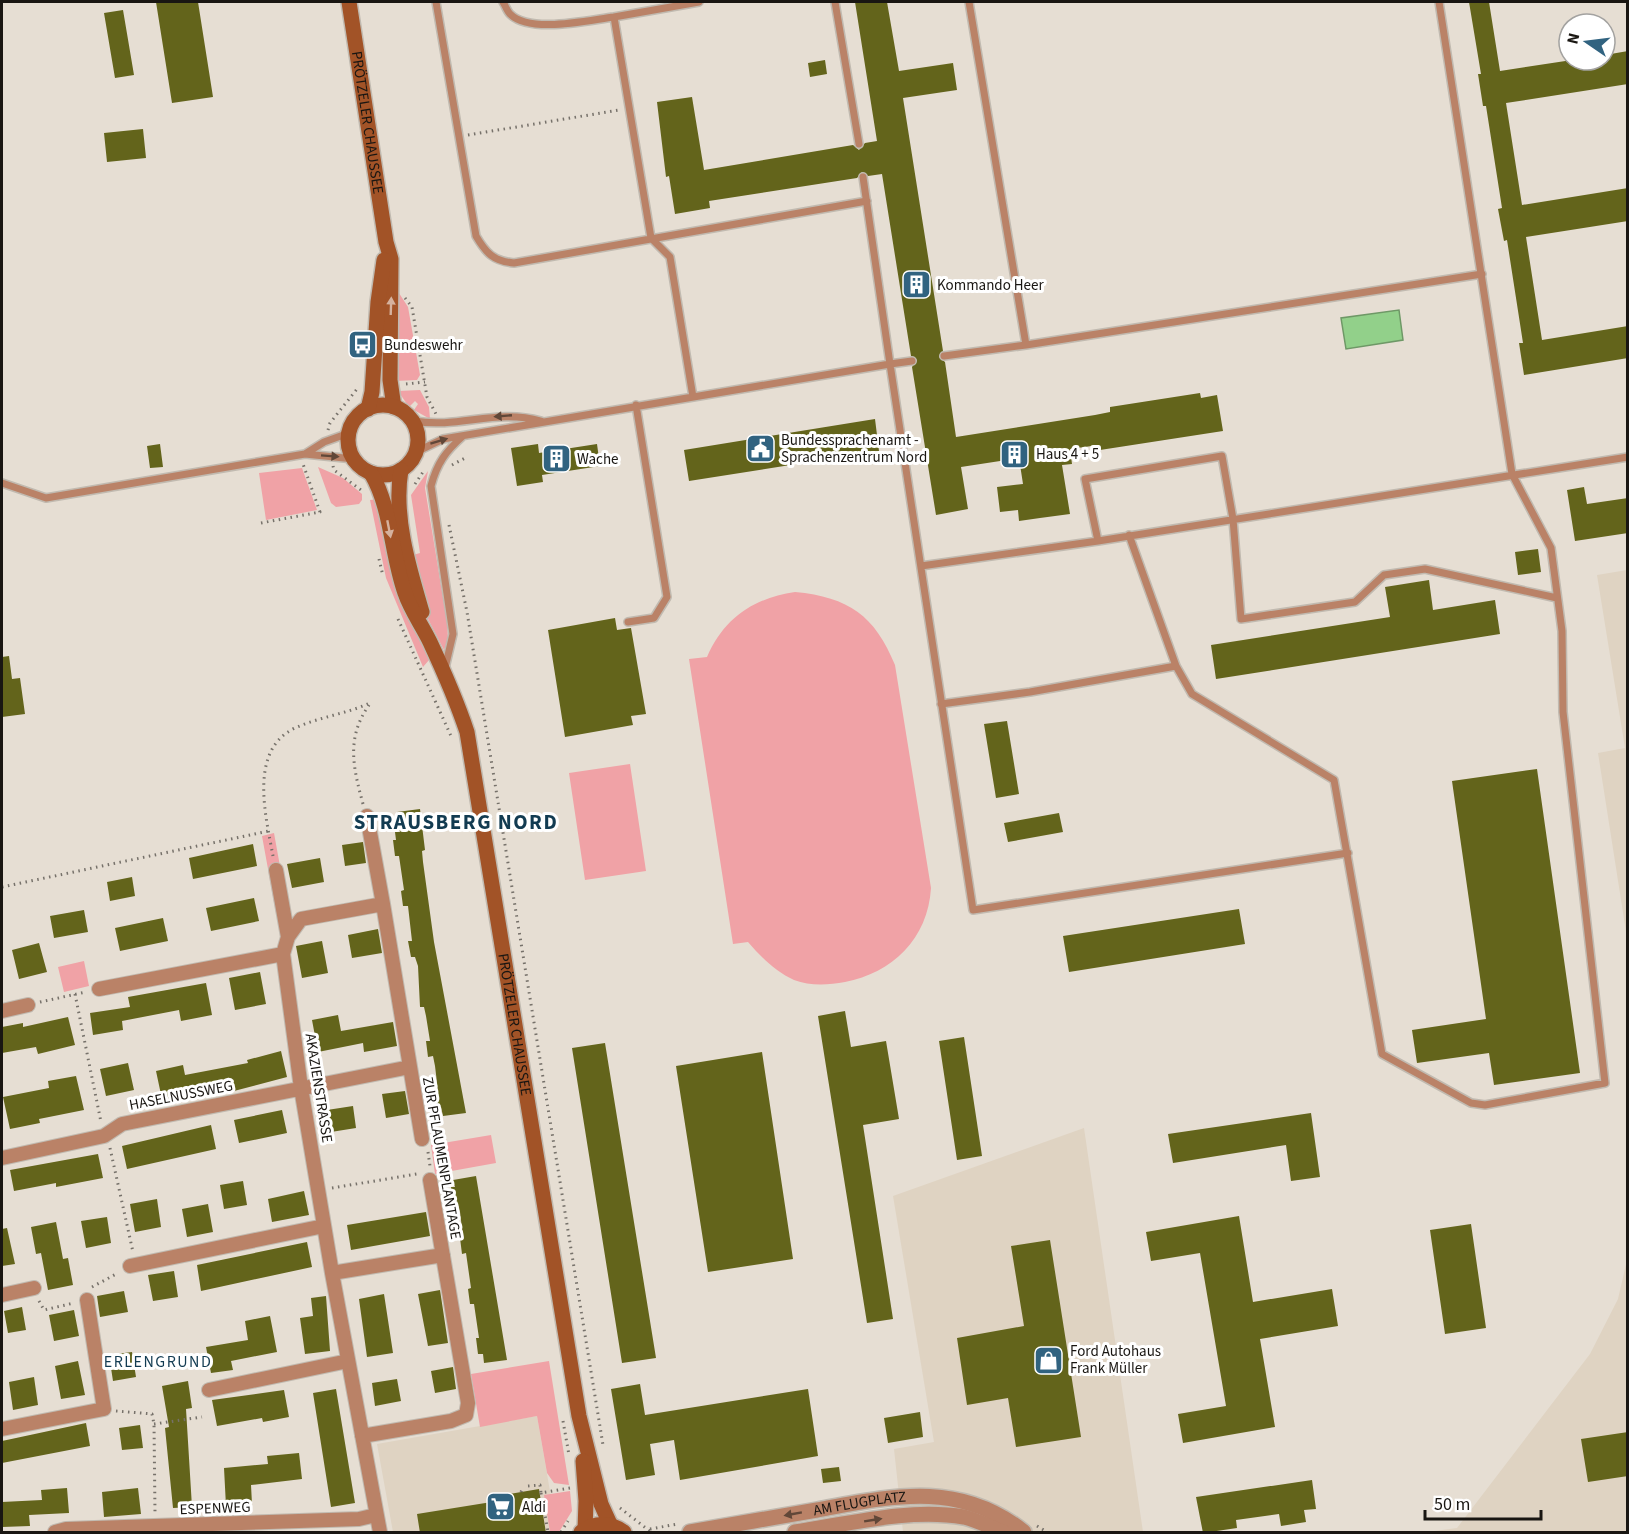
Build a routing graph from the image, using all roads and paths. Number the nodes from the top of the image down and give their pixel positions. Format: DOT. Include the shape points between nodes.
graph roads {
  1 [pos="349,2"];
  2 [pos="436,2"];
  3 [pos="503,2"];
  4 [pos="699,2"];
  5 [pos="836,2"];
  6 [pos="969,2"];
  7 [pos="1439,2"];
  8 [pos="614,17"];
  9 [pos="629,109"];
  10 [pos="459,136"];
  11 [pos="859,144"];
  12 [pos="863,177"];
  13 [pos="867,201"];
  14 [pos="651,238"];
  15 [pos="386,242"];
  16 [pos="1482,274"];
  17 [pos="1026,345"];
  18 [pos="944,356"];
  19 [pos="912,361"];
  20 [pos="890,364"];
  21 [pos="693,397"];
  22 [pos="636,405"];
  23 [pos="394,406"];
  24 [pos="368,408"];
  25 [pos="414,421"];
  26 [pos="544,422"];
  27 [pos="349,433"];
  28 [pos="463,436"];
  29 [pos="416,452"];
  30 [pos="306,454"];
  31 [pos="1628,457"];
  32 [pos="465,458"];
  33 [pos="354,459"];
  34 [pos="441,460"];
  35 [pos="303,464"];
  36 [pos="401,470"];
  37 [pos="371,473"];
  38 [pos="1512,474"];
  39 [pos="2,483"];
  40 [pos="448,519"];
  41 [pos="1233,519"];
  42 [pos="261,523"];
  43 [pos="1128,535"];
  44 [pos="1098,541"];
  45 [pos="377,549"];
  46 [pos="921,566"];
  47 [pos="384,580"];
  48 [pos="1557,598"];
  49 [pos="394,609"];
  50 [pos="628,622"];
  51 [pos="429,641"];
  52 [pos="1176,666"];
  53 [pos="443,674"];
  54 [pos="940,704"];
  55 [pos="452,739"];
  56 [pos="367,816"];
  57 [pos="269,831"];
  58 [pos="1348,853"];
  59 [pos="276,870"];
  60 [pos="2,887"];
  61 [pos="383,904"];
  62 [pos="288,937"];
  63 [pos="283,954"];
  64 [pos="99,989"];
  65 [pos="28,1005"];
  66 [pos="2,1011"];
  67 [pos="410,1067"];
  68 [pos="301,1088"];
  69 [pos="104,1136"];
  70 [pos="422,1139"];
  71 [pos="2,1158"];
  72 [pos="430,1175"];
  73 [pos="318,1190"];
  74 [pos="324,1226"];
  75 [pos="442,1255"];
  76 [pos="133,1265"];
  77 [pos="332,1273"];
  78 [pos="34,1288"];
  79 [pos="2,1295"];
  80 [pos="87,1300"];
  81 [pos="348,1361"];
  82 [pos="209,1390"];
  83 [pos="104,1409"];
  84 [pos="579,1416"];
  85 [pos="202,1417"];
  86 [pos="563,1418"];
  87 [pos="154,1424"];
  88 [pos="2,1429"];
  89 [pos="362,1436"];
  90 [pos="605,1456"];
  91 [pos="570,1464"];
  92 [pos="528,1486"];
  93 [pos="574,1488"];
  94 [pos="541,1493"];
  95 [pos="972,1512"];
  96 [pos="376,1515"];
  97 [pos="155,1527"];
  98 [pos="617,1529"];
  99 [pos="583,1531"];
  100 [pos="55,1533"];
  101 [pos="380,1533"];
  102 [pos="548,1533"];
  103 [pos="690,1533"];
  104 [pos="795,1533"];
  105 [pos="1002,1533"];
  106 [pos="1024,1533"];
  1 -- 15 [label="main road, PRÖTZELER CHAUSSEE"];
  2 -- 10 [label="lane"];
  3 -- 8 [label="lane" via="510,15 529,24"];
  4 -- 8 [label="lane"];
  5 -- 11 [label="lane"];
  6 -- 17 [label="lane"];
  7 -- 16 [label="lane"];
  8 -- 9 [label="lane"];
  9 -- 10 [label="path"];
  9 -- 14 [label="lane"];
  10 -- 14 [label="lane" via="476,236 485,252 498,261 514,263"];
  12 -- 13 [label="lane"];
  13 -- 14 [label="lane"];
  13 -- 20 [label="lane"];
  14 -- 21 [label="lane" via="670,257"];
  23 -- 15 [label="main road, PRÖTZELER CHAUSSEE, one-way" via="390,380 391,259"];
  15 -- 24 [label="main road, PRÖTZELER CHAUSSEE"];
  16 -- 17 [label="lane"];
  16 -- 38 [label="lane"];
  17 -- 18 [label="lane"];
  19 -- 20 [label="lane"];
  20 -- 21 [label="lane"];
  20 -- 46 [label="lane"];
  21 -- 22 [label="lane"];
  22 -- 26 [label="lane"];
  22 -- 50 [label="lane" via="667,597 654,618"];
  23 -- 24 [label="main road"];
  23 -- 25 [label="main road"];
  24 -- 27 [label="main road, PRÖTZELER CHAUSSEE" via="356,418"];
  26 -- 25 [label="lane, one-way" via="520,415 444,424"];
  25 -- 29 [label="main road"];
  26 -- 28 [label="lane"];
  27 -- 30 [label="lane"];
  27 -- 33 [label="main road" via="349,449"];
  29 -- 28 [label="lane, one-way" via="433,442"];
  28 -- 34 [label="lane"];
  29 -- 36 [label="main road"];
  30 -- 33 [label="lane, one-way"];
  30 -- 39 [label="lane" via="46,498"];
  31 -- 38 [label="lane"];
  32 -- 34 [label="path" via="448,467"];
  33 -- 37 [label="main road, PRÖTZELER CHAUSSEE"];
  34 -- 53 [label="lane" via="431,486 453,634"];
  35 -- 42 [label="path" via="320,512"];
  36 -- 37 [label="main road" via="388,475"];
  36 -- 51 [label="main road, PRÖTZELER CHAUSSEE" via="398,487 409,565"];
  37 -- 51 [label="main road, PRÖTZELER CHAUSSEE, one-way" via="381,489 405,592"];
  38 -- 41 [label="lane"];
  38 -- 48 [label="lane" via="1551,548"];
  40 -- 90 [label="path" via="467,612"];
  41 -- 43 [label="lane"];
  41 -- 44 [label="lane" via="1222,456 1085,479"];
  41 -- 48 [label="lane" via="1241,619 1355,602 1384,576 1425,569"];
  43 -- 44 [label="lane"];
  43 -- 52 [label="lane"];
  44 -- 46 [label="lane"];
  45 -- 47 [label="path"];
  46 -- 54 [label="lane"];
  48 -- 58 [label="lane" via="1562,631 1563,712 1605,1083 1485,1105 1471,1103 1382,1054"];
  49 -- 55 [label="path"];
  51 -- 53 [label="main road, PRÖTZELER CHAUSSEE"];
  52 -- 54 [label="lane"];
  52 -- 58 [label="lane" via="1192,694 1334,780"];
  53 -- 84 [label="main road, PRÖTZELER CHAUSSEE" via="467,732 473,762"];
  54 -- 58 [label="lane" via="973,910"];
  56 -- 57 [label="path" via="352,767 358,721 370,703 293,728 280,738 264,775"];
  56 -- 61 [label="street, ZUR PFLAUMENPLANTAGE"];
  57 -- 59 [label="path"];
  57 -- 60 [label="path"];
  59 -- 62 [label="street, AKAZIENSTRASSE"];
  61 -- 62 [label="street" via="302,919"];
  61 -- 67 [label="street, ZUR PFLAUMENPLANTAGE"];
  62 -- 63 [label="street, AKAZIENSTRASSE"];
  63 -- 64 [label="street"];
  63 -- 68 [label="street, AKAZIENSTRASSE"];
  65 -- 66 [label="street"];
  65 -- 69 [label="path" via="75,994"];
  67 -- 68 [label="street, ZUR PFLAUMENPLANTAGE"];
  67 -- 70 [label="street, ZUR PFLAUMENPLANTAGE"];
  68 -- 69 [label="street, HASELNUSSWEG" via="122,1124"];
  68 -- 73 [label="street, AKAZIENSTRASSE"];
  69 -- 71 [label="street, HASELNUSSWEG"];
  69 -- 76 [label="path" via="109,1143"];
  70 -- 72 [label="path, ZUR PFLAUMENPLANTAGE"];
  72 -- 73 [label="path"];
  72 -- 75 [label="street, ZUR PFLAUMENPLANTAGE"];
  73 -- 74 [label="street, AKAZIENSTRASSE"];
  74 -- 76 [label="street"];
  74 -- 77 [label="street, AKAZIENSTRASSE"];
  75 -- 77 [label="street, ZUR PFLAUMENPLANTAGE"];
  75 -- 89 [label="street, ZUR PFLAUMENPLANTAGE" via="468,1403 465,1415 451,1421"];
  77 -- 81 [label="street, AKAZIENSTRASSE"];
  78 -- 79 [label="street"];
  80 -- 83 [label="street"];
  81 -- 82 [label="street"];
  81 -- 89 [label="street, AKAZIENSTRASSE"];
  83 -- 87 [label="path" via="152,1414"];
  83 -- 88 [label="street"];
  84 -- 98 [label="main road, PRÖTZELER CHAUSSEE" via="601,1504"];
  84 -- 99 [label="main road, PRÖTZELER CHAUSSEE" via="586,1501"];
  85 -- 87 [label="path"];
  86 -- 91 [label="path"];
  87 -- 97 [label="path"];
  89 -- 96 [label="street, AKAZIENSTRASSE"];
  92 -- 94 [label="path" via="540,1485"];
  93 -- 94 [label="path"];
  94 -- 102 [label="path"];
  95 -- 103 [label="street, AM FLUGPLATZ, one-way" via="933,1496 903,1495"];
  104 -- 95 [label="street, AM FLUGPLATZ, one-way" via="906,1516"];
  95 -- 105 [label="street, AM FLUGPLATZ"];
  95 -- 106 [label="street, AM FLUGPLATZ"];
  96 -- 97 [label="street, ESPENWEG" via="359,1519"];
  96 -- 101 [label="street, AKAZIENSTRASSE"];
  97 -- 100 [label="street, ESPENWEG" via="66,1529"];
  98 -- 99 [label="main road, PRÖTZELER CHAUSSEE" via="597,1525"];
}
